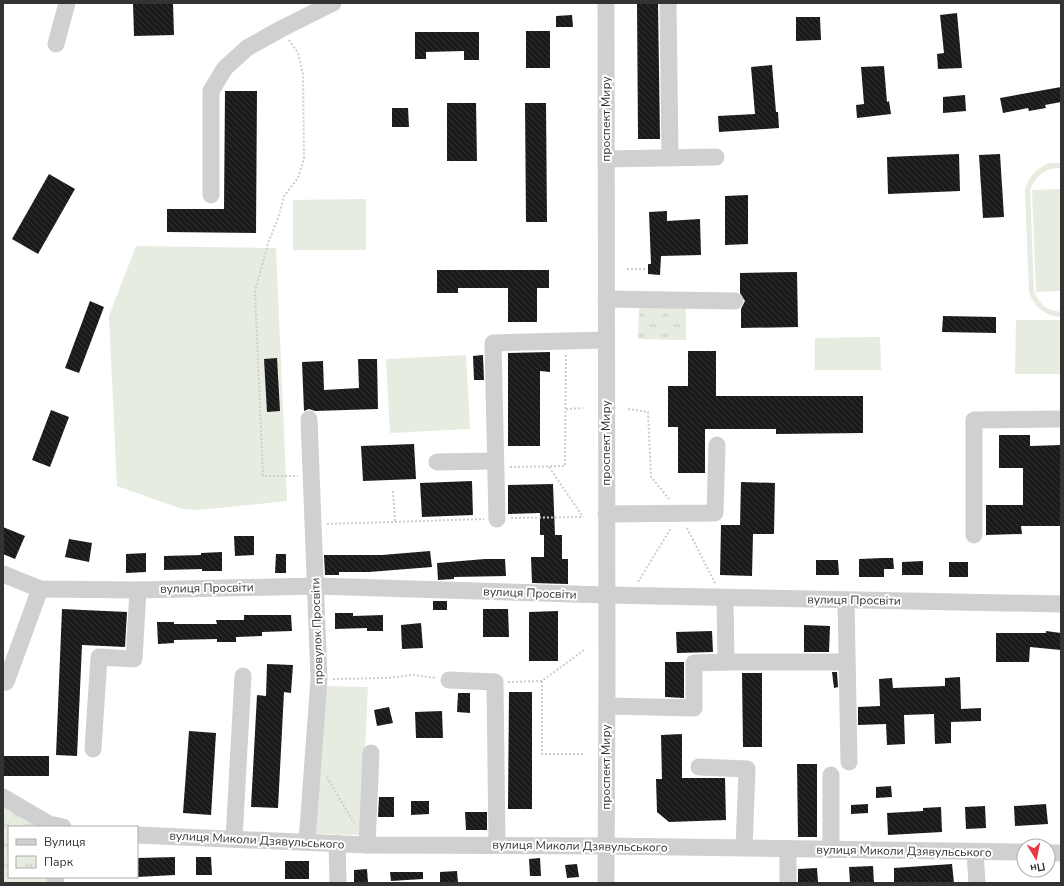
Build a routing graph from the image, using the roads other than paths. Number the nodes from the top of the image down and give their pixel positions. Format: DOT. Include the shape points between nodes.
graph roads {
  1 [pos="67,3"];
  2 [pos="333,3"];
  3 [pos="606,3"];
  4 [pos="668,3"];
  5 [pos="56,44"];
  6 [pos="716,157"];
  7 [pos="670,158"];
  8 [pos="606,159"];
  9 [pos="210,195"];
  10 [pos="606,299"];
  11 [pos="735,301"];
  12 [pos="606,340"];
  13 [pos="309,419"];
  14 [pos="1061,419"];
  15 [pos="716,445"];
  16 [pos="437,462"];
  17 [pos="495,464"];
  18 [pos="606,514"];
  19 [pos="497,519"];
  20 [pos="974,535"];
  21 [pos="3,574"];
  22 [pos="315,586"];
  23 [pos="40,589"];
  24 [pos="138,590"];
  25 [pos="721,592"];
  26 [pos="606,595"];
  27 [pos="846,600"];
  28 [pos="1061,604"];
  29 [pos="726,662"];
  30 [pos="847,662"];
  31 [pos="243,676"];
  32 [pos="449,680"];
  33 [pos="6,682"];
  34 [pos="607,706"];
  35 [pos="93,749"];
  36 [pos="371,754"];
  37 [pos="849,762"];
  38 [pos="699,768"];
  39 [pos="831,775"];
  40 [pos="3,797"];
  41 [pos="54,826"];
  42 [pos="138,835"];
  43 [pos="234,839"];
  44 [pos="307,842"];
  45 [pos="337,843"];
  46 [pos="367,845"];
  47 [pos="497,845"];
  48 [pos="606,846"];
  49 [pos="744,848"];
  50 [pos="788,849"];
  51 [pos="831,850"];
  52 [pos="975,852"];
  53 [pos="1016,852"];
  54 [pos="338,883"];
  55 [pos="606,883"];
  56 [pos="788,883"];
  57 [pos="977,883"];
  1 -- 5 [label="street"];
  2 -- 9 [label="street" via="247,48 225,68 211,92"];
  3 -- 8 [label="street, проспект Миру"];
  4 -- 7 [label="street"];
  6 -- 7 [label="street"];
  7 -- 8 [label="street"];
  8 -- 10 [label="street, проспект Миру"];
  10 -- 11 [label="street"];
  10 -- 12 [label="street, проспект Миру"];
  12 -- 17 [label="street" via="493,343"];
  12 -- 18 [label="street, проспект Миру"];
  13 -- 22 [label="street, провулок Просвіти"];
  14 -- 20 [label="street" via="974,420"];
  15 -- 18 [label="street" via="715,513"];
  16 -- 17 [label="street"];
  17 -- 19 [label="street"];
  18 -- 26 [label="street, проспект Миру"];
  21 -- 23 [label="street, вулиця Просвіти"];
  22 -- 24 [label="street, вулиця Просвіти"];
  22 -- 26 [label="street, вулиця Просвіти"];
  22 -- 44 [label="street, провулок Просвіти" via="319,679"];
  23 -- 24 [label="street, вулиця Просвіти"];
  23 -- 33 [label="street"];
  24 -- 35 [label="street" via="134,659 99,657"];
  25 -- 26 [label="street, вулиця Просвіти"];
  25 -- 27 [label="street, вулиця Просвіти"];
  25 -- 29 [label="street"];
  26 -- 34 [label="street, проспект Миру"];
  27 -- 28 [label="street, вулиця Просвіти"];
  27 -- 30 [label="street"];
  29 -- 30 [label="street"];
  29 -- 34 [label="street" via="694,663 694,708"];
  30 -- 37 [label="street"];
  31 -- 43 [label="street"];
  32 -- 47 [label="street" via="495,682"];
  34 -- 48 [label="street, проспект Миру"];
  36 -- 46 [label="street"];
  38 -- 49 [label="street" via="747,769"];
  39 -- 51 [label="street"];
  40 -- 41 [label="street"];
  42 -- 43 [label="street, вулиця Миколи Дзявульського"];
  43 -- 44 [label="street, вулиця Миколи Дзявульського"];
  44 -- 45 [label="street, вулиця Миколи Дзявульського"];
  45 -- 46 [label="street, вулиця Миколи Дзявульського"];
  45 -- 54 [label="street"];
  46 -- 47 [label="street, вулиця Миколи Дзявульського"];
  47 -- 48 [label="street, вулиця Миколи Дзявульського"];
  48 -- 49 [label="street, вулиця Миколи Дзявульського"];
  48 -- 55 [label="street, проспект Миру"];
  49 -- 50 [label="street, вулиця Миколи Дзявульського"];
  50 -- 51 [label="street, вулиця Миколи Дзявульського"];
  50 -- 56 [label="street"];
  51 -- 52 [label="street, вулиця Миколи Дзявульського"];
  52 -- 53 [label="street, вулиця Миколи Дзявульського"];
  52 -- 57 [label="street"];
}
